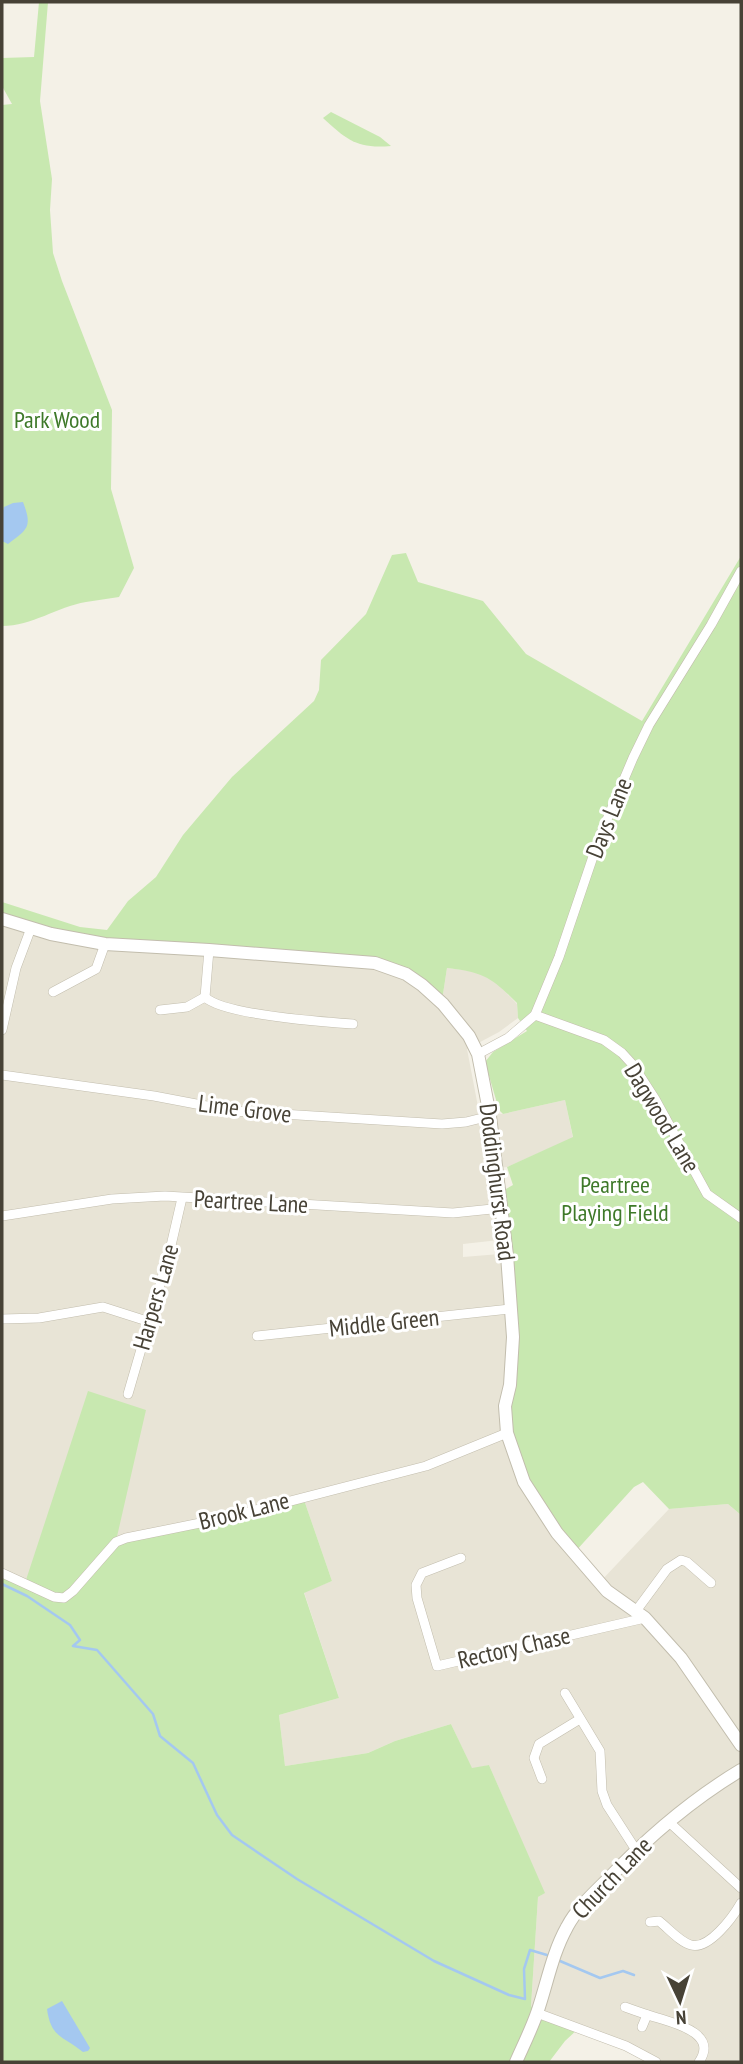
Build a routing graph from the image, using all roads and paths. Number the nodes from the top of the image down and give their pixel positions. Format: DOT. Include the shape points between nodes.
graph roads {
  1 [pos="741,571"];
  2 [pos="2,919"];
  3 [pos="32,928"];
  4 [pos="105,944"];
  5 [pos="209,950"];
  6 [pos="53,992"];
  7 [pos="205,997"];
  8 [pos="160,1010"];
  9 [pos="535,1015"];
  10 [pos="353,1024"];
  11 [pos="2,1030"];
  12 [pos="478,1054"];
  13 [pos="2,1075"];
  14 [pos="490,1116"];
  15 [pos="182,1198"];
  16 [pos="502,1208"];
  17 [pos="2,1216"];
  18 [pos="741,1218"];
  19 [pos="510,1309"];
  20 [pos="2,1319"];
  21 [pos="149,1322"];
  22 [pos="257,1336"];
  23 [pos="128,1394"];
  24 [pos="507,1433"];
  25 [pos="461,1558"];
  26 [pos="2,1573"];
  27 [pos="711,1583"];
  28 [pos="641,1615"];
  29 [pos="565,1693"];
  30 [pos="580,1719"];
  31 [pos="741,1745"];
  32 [pos="741,1770"];
  33 [pos="542,1779"];
  34 [pos="669,1822"];
  35 [pos="636,1850"];
  36 [pos="741,1888"];
  37 [pos="741,1903"];
  38 [pos="657,1919"];
  39 [pos="625,2007"];
  40 [pos="537,2013"];
  41 [pos="647,2015"];
  42 [pos="642,2027"];
  43 [pos="516,2062"];
  44 [pos="656,2062"];
  45 [pos="699,2062"];
  1 -- 9 [label="street, Days Lane" via="633,758"];
  2 -- 3 [label="street, Doddinghurst Road"];
  3 -- 4 [label="street, Doddinghurst Road"];
  3 -- 11 [label="street" via="16,968"];
  4 -- 5 [label="street, Doddinghurst Road"];
  4 -- 6 [label="street" via="96,969"];
  5 -- 7 [label="street"];
  5 -- 12 [label="street, Doddinghurst Road" via="391,967 443,1004"];
  7 -- 8 [label="street" via="187,1007"];
  7 -- 10 [label="street" via="222,1007 302,1021"];
  9 -- 12 [label="street, Days Lane" via="508,1038"];
  9 -- 18 [label="street, Dagwood Lane" via="604,1040 622,1053 655,1099 707,1194"];
  12 -- 14 [label="street, Doddinghurst Road"];
  13 -- 14 [label="street, Lime Grove" via="233,1111 442,1124"];
  14 -- 16 [label="street, Doddinghurst Road"];
  15 -- 16 [label="street, Peartree Lane" via="453,1213"];
  15 -- 17 [label="street, Peartree Lane" via="112,1199"];
  15 -- 21 [label="street, Harpers Lane"];
  16 -- 19 [label="street, Doddinghurst Road"];
  19 -- 22 [label="street, Middle Green"];
  19 -- 24 [label="street, Doddinghurst Road"];
  20 -- 21 [label="street" via="103,1307"];
  21 -- 23 [label="street, Harpers Lane"];
  24 -- 26 [label="street, Brook Lane" via="426,1466 116,1542 64,1598"];
  24 -- 28 [label="street, Doddinghurst Road" via="524,1482 557,1534 607,1591"];
  25 -- 28 [label="street, Rectory Chase" via="422,1573 416,1585 437,1666"];
  27 -- 28 [label="street" via="681,1560 667,1569"];
  28 -- 31 [label="street, Doddinghurst Road" via="681,1658"];
  29 -- 30 [label="street"];
  30 -- 33 [label="street" via="539,1744 534,1758"];
  30 -- 35 [label="street" via="600,1751 607,1805"];
  32 -- 34 [label="street, Church Lane"];
  34 -- 35 [label="street, Church Lane"];
  34 -- 36 [label="street"];
  35 -- 40 [label="street, Church Lane" via="568,1926 555,1952"];
  37 -- 38 [label="street" via="734,1916 700,1946 687,1944"];
  39 -- 41 [label="street"];
  40 -- 43 [label="street, Church Lane"];
  40 -- 44 [label="street"];
  41 -- 42 [label="street"];
  41 -- 45 [label="street" via="697,2035 704,2048"];
}
